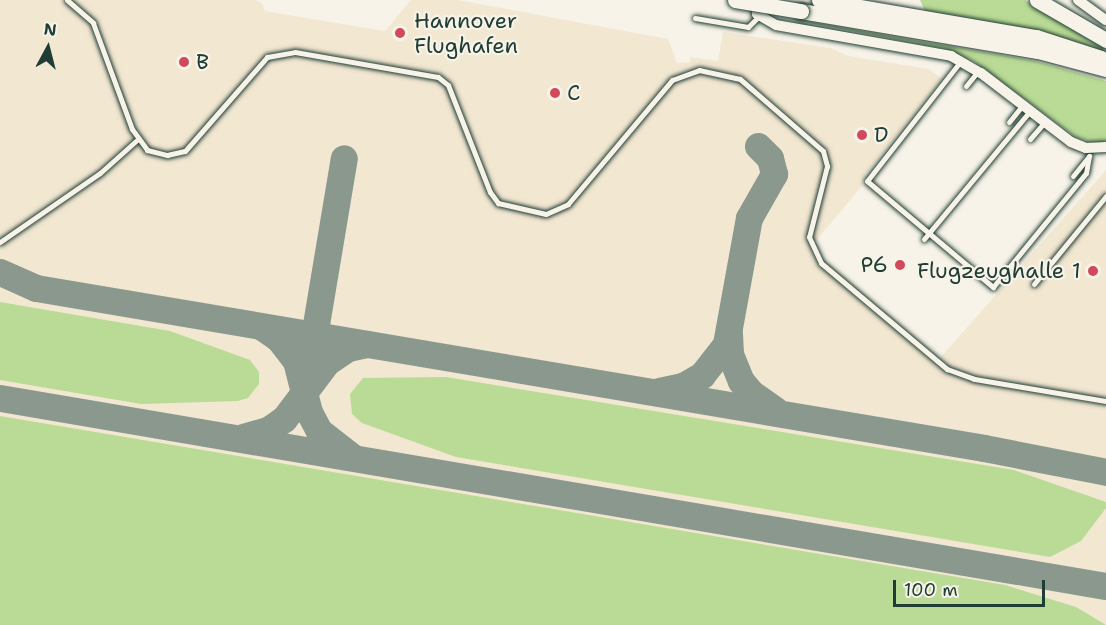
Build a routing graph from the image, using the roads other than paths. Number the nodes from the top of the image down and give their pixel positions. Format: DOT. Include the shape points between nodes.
graph roads {
  1 [pos="67,0"];
  2 [pos="735,0"];
  3 [pos="757,0"];
  4 [pos="819,0"];
  5 [pos="1037,0"];
  6 [pos="1078,0"];
  7 [pos="866,4"];
  8 [pos="759,16"];
  9 [pos="695,18"];
  10 [pos="1106,20"];
  11 [pos="1106,40"];
  12 [pos="961,61"];
  13 [pos="1106,61"];
  14 [pos="1106,69"];
  15 [pos="978,71"];
  16 [pos="966,86"];
  17 [pos="1027,107"];
  18 [pos="1009,122"];
  19 [pos="1045,122"];
  20 [pos="138,139"];
  21 [pos="1030,139"];
  22 [pos="1106,147"];
  23 [pos="1092,152"];
  24 [pos="1073,176"];
  25 [pos="1106,196"];
  26 [pos="930,233"];
  27 [pos="924,240"];
  28 [pos="0,242"];
  29 [pos="1034,284"];
  30 [pos="1106,401"];
  1 -- 20 [label="lane" via="93,23"];
  2 -- 14 [label="main road, bridge" via="1055,55"];
  3 -- 8 [label="street"];
  4 -- 7 [label="main road"];
  5 -- 11 [label="main road"];
  6 -- 10 [label="street"];
  7 -- 13 [label="main road" via="1036,37"];
  8 -- 9 [label="lane" via="748,27"];
  8 -- 12 [label="street" via="776,25 938,53"];
  12 -- 15 [label="street"];
  12 -- 26 [label="lane" via="867,181"];
  15 -- 16 [label="lane"];
  15 -- 17 [label="street"];
  17 -- 18 [label="lane"];
  17 -- 19 [label="street"];
  17 -- 26 [label="lane"];
  19 -- 21 [label="lane"];
  19 -- 23 [label="street"];
  20 -- 28 [label="lane" via="100,173"];
  20 -- 30 [label="lane" via="157,154 185,151 267,57 281,52 422,73 438,77 448,85 490,192 498,203 546,214 568,204 672,80 699,70 730,76 748,84 823,151 827,166 809,237 820,263 947,369 974,379"];
  22 -- 23 [label="street"];
  23 -- 24 [label="lane"];
  23 -- 26 [label="lane" via="1086,173 993,287"];
  25 -- 29 [label="lane"];
  26 -- 27 [label="lane"];
}
